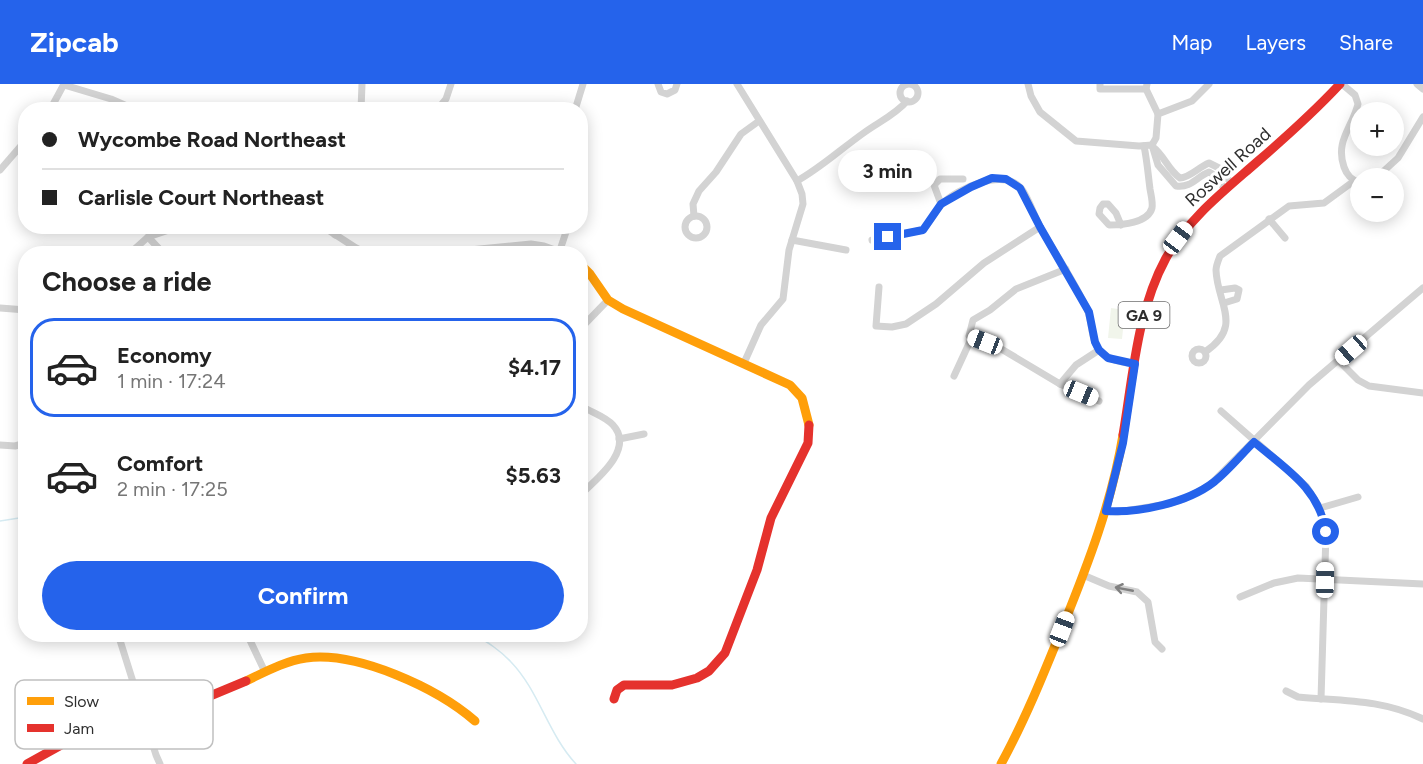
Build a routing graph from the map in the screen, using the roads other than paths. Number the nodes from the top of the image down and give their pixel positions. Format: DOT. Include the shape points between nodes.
graph roads {
  1 [pos="64,84"];
  2 [pos="362,84"];
  3 [pos="451,84"];
  4 [pos="584,84"];
  5 [pos="658,84"];
  6 [pos="677,84"];
  7 [pos="737,84"];
  8 [pos="1028,84"];
  9 [pos="1100,84"];
  10 [pos="1209,84"];
  11 [pos="1341,84"];
  12 [pos="1417,84"];
  13 [pos="1147,87"];
  14 [pos="1423,88"];
  15 [pos="907,101"];
  16 [pos="54,102"];
  17 [pos="118,102"];
  18 [pos="361,102"];
  19 [pos="444,102"];
  20 [pos="578,102"];
  21 [pos="1158,114"];
  22 [pos="1423,117"];
  23 [pos="759,121"];
  24 [pos="1149,146"];
  25 [pos="18,149"];
  26 [pos="1387,168"];
  27 [pos="0,170"];
  28 [pos="1350,175"];
  29 [pos="963,179"];
  30 [pos="797,181"];
  31 [pos="1229,186"];
  32 [pos="1350,186"];
  33 [pos="941,204"];
  34 [pos="694,216"];
  35 [pos="1269,219"];
  36 [pos="1121,225"];
  37 [pos="1040,227"];
  38 [pos="157,234"];
  39 [pos="335,235"];
  40 [pos="147,237"];
  41 [pos="1285,238"];
  42 [pos="792,240"];
  43 [pos="872,240"];
  44 [pos="137,246"];
  45 [pos="156,246"];
  46 [pos="354,246"];
  47 [pos="511,246"];
  48 [pos="539,246"];
  49 [pos="846,250"];
  50 [pos="1066,269"];
  51 [pos="588,272"];
  52 [pos="879,287"];
  53 [pos="1423,288"];
  54 [pos="1221,290"];
  55 [pos="608,300"];
  56 [pos="1224,303"];
  57 [pos="0,308"];
  58 [pos="18,309"];
  59 [pos="588,321"];
  60 [pos="972,337"];
  61 [pos="1099,350"];
  62 [pos="1205,352"];
  63 [pos="1339,361"];
  64 [pos="744,363"];
  65 [pos="1135,364"];
  66 [pos="954,376"];
  67 [pos="1060,384"];
  68 [pos="1423,393"];
  69 [pos="1099,401"];
  70 [pos="588,410"];
  71 [pos="1221,411"];
  72 [pos="644,434"];
  73 [pos="619,439"];
  74 [pos="1254,442"];
  75 [pos="0,445"];
  76 [pos="18,445"];
  77 [pos="588,487"];
  78 [pos="1358,497"];
  79 [pos="1320,508"];
  80 [pos="1106,511"];
  81 [pos="1083,575"];
  82 [pos="1325,580"];
  83 [pos="1423,584"];
  84 [pos="1240,597"];
  85 [pos="121,642"];
  86 [pos="251,642"];
  87 [pos="1162,649"];
  88 [pos="265,672"];
  89 [pos="133,680"];
  90 [pos="1286,691"];
  91 [pos="213,695"];
  92 [pos="614,699"];
  93 [pos="1322,699"];
  94 [pos="1423,718"];
  95 [pos="475,721"];
  96 [pos="57,749"];
  97 [pos="155,749"];
  98 [pos="33,763"];
  99 [pos="160,764"];
  100 [pos="1001,764"];
  1 -- 16 [label="street"];
  1 -- 17 [label="street"];
  2 -- 18 [label="street"];
  3 -- 19 [label="street"];
  4 -- 20 [label="street"];
  5 -- 6 [label="street" via="661,92 667,94"];
  7 -- 23 [label="street"];
  8 -- 24 [label="street" via="1040,112 1076,141"];
  9 -- 13 [label="street" via="1100,89"];
  10 -- 21 [label="street" via="1192,100"];
  11 -- 28 [label="street" via="1357,100 1341,149 1345,170"];
  11 -- 31 [label="street, Roswell Road / GA 9"];
  12 -- 14 [label="street"];
  13 -- 21 [label="street"];
  15 -- 30 [label="street"];
  21 -- 24 [label="street" via="1156,138"];
  22 -- 26 [label="street" via="1398,158"];
  23 -- 30 [label="street"];
  23 -- 34 [label="street" via="741,134 699,191 693,204"];
  24 -- 31 [label="street" via="1158,165 1176,186 1189,186 1209,172"];
  24 -- 36 [label="street" via="1153,206 1147,216"];
  25 -- 27 [label="street"];
  29 -- 33 [label="street" via="940,178 934,185"];
  30 -- 42 [label="street" via="803,204"];
  31 -- 65 [label="street, Roswell Road / GA 9" via="1186,228 1165,260 1146,306"];
  32 -- 35 [label="street" via="1324,203 1289,206"];
  33 -- 37 [label="street" via="992,178 1006,179 1020,188"];
  33 -- 43 [label="street" via="923,230"];
  35 -- 41 [label="street"];
  35 -- 54 [label="street" via="1220,256 1216,269"];
  37 -- 50 [label="street"];
  37 -- 52 [label="street" via="984,263 906,324 876,326"];
  38 -- 40 [label="street"];
  39 -- 46 [label="street"];
  40 -- 44 [label="street"];
  40 -- 45 [label="street"];
  42 -- 49 [label="street"];
  42 -- 64 [label="street" via="783,299 761,325"];
  47 -- 48 [label="street"];
  50 -- 60 [label="street" via="1016,289 973,320 969,336"];
  50 -- 61 [label="street" via="1089,312"];
  51 -- 55 [label="street"];
  53 -- 63 [label="street"];
  54 -- 56 [label="street"];
  54 -- 56 [label="street" via="1239,290 1236,299"];
  55 -- 59 [label="street"];
  55 -- 64 [label="street"];
  56 -- 62 [label="street" via="1225,327 1217,344"];
  57 -- 58 [label="street"];
  60 -- 66 [label="street"];
  60 -- 67 [label="street" via="998,347"];
  61 -- 65 [label="street" via="1108,358"];
  61 -- 67 [label="street" via="1070,371"];
  63 -- 68 [label="street" via="1369,386"];
  63 -- 74 [label="street" via="1309,385"];
  64 -- 92 [label="street" via="795,390 806,408 810,430 803,456 771,518 731,642 718,662 697,678 672,685 624,685 616,690"];
  65 -- 80 [label="street, Roswell Road / GA 9" via="1123,443"];
  67 -- 69 [label="street"];
  70 -- 73 [label="street" via="612,423"];
  71 -- 74 [label="street"];
  72 -- 73 [label="street"];
  73 -- 77 [label="street" via="615,459"];
  74 -- 79 [label="street" via="1306,486"];
  74 -- 80 [label="street" via="1217,480 1184,499 1127,511"];
  75 -- 76 [label="street"];
  78 -- 79 [label="street"];
  79 -- 82 [label="street" via="1326,532"];
  80 -- 81 [label="street, Roswell Road / GA 9"];
  87 -- 81 [label="street, one-way" via="1155,642 1148,602 1137,592"];
  81 -- 100 [label="street, Roswell Road / GA 9"];
  82 -- 83 [label="street"];
  82 -- 84 [label="street" via="1285,580"];
  82 -- 93 [label="street"];
  85 -- 89 [label="street"];
  86 -- 88 [label="street"];
  88 -- 91 [label="street"];
  88 -- 95 [label="street" via="309,657 351,659 438,693"];
  90 -- 93 [label="street" via="1298,697"];
  93 -- 94 [label="street" via="1384,704"];
  96 -- 98 [label="street"];
  97 -- 99 [label="street"];
}
